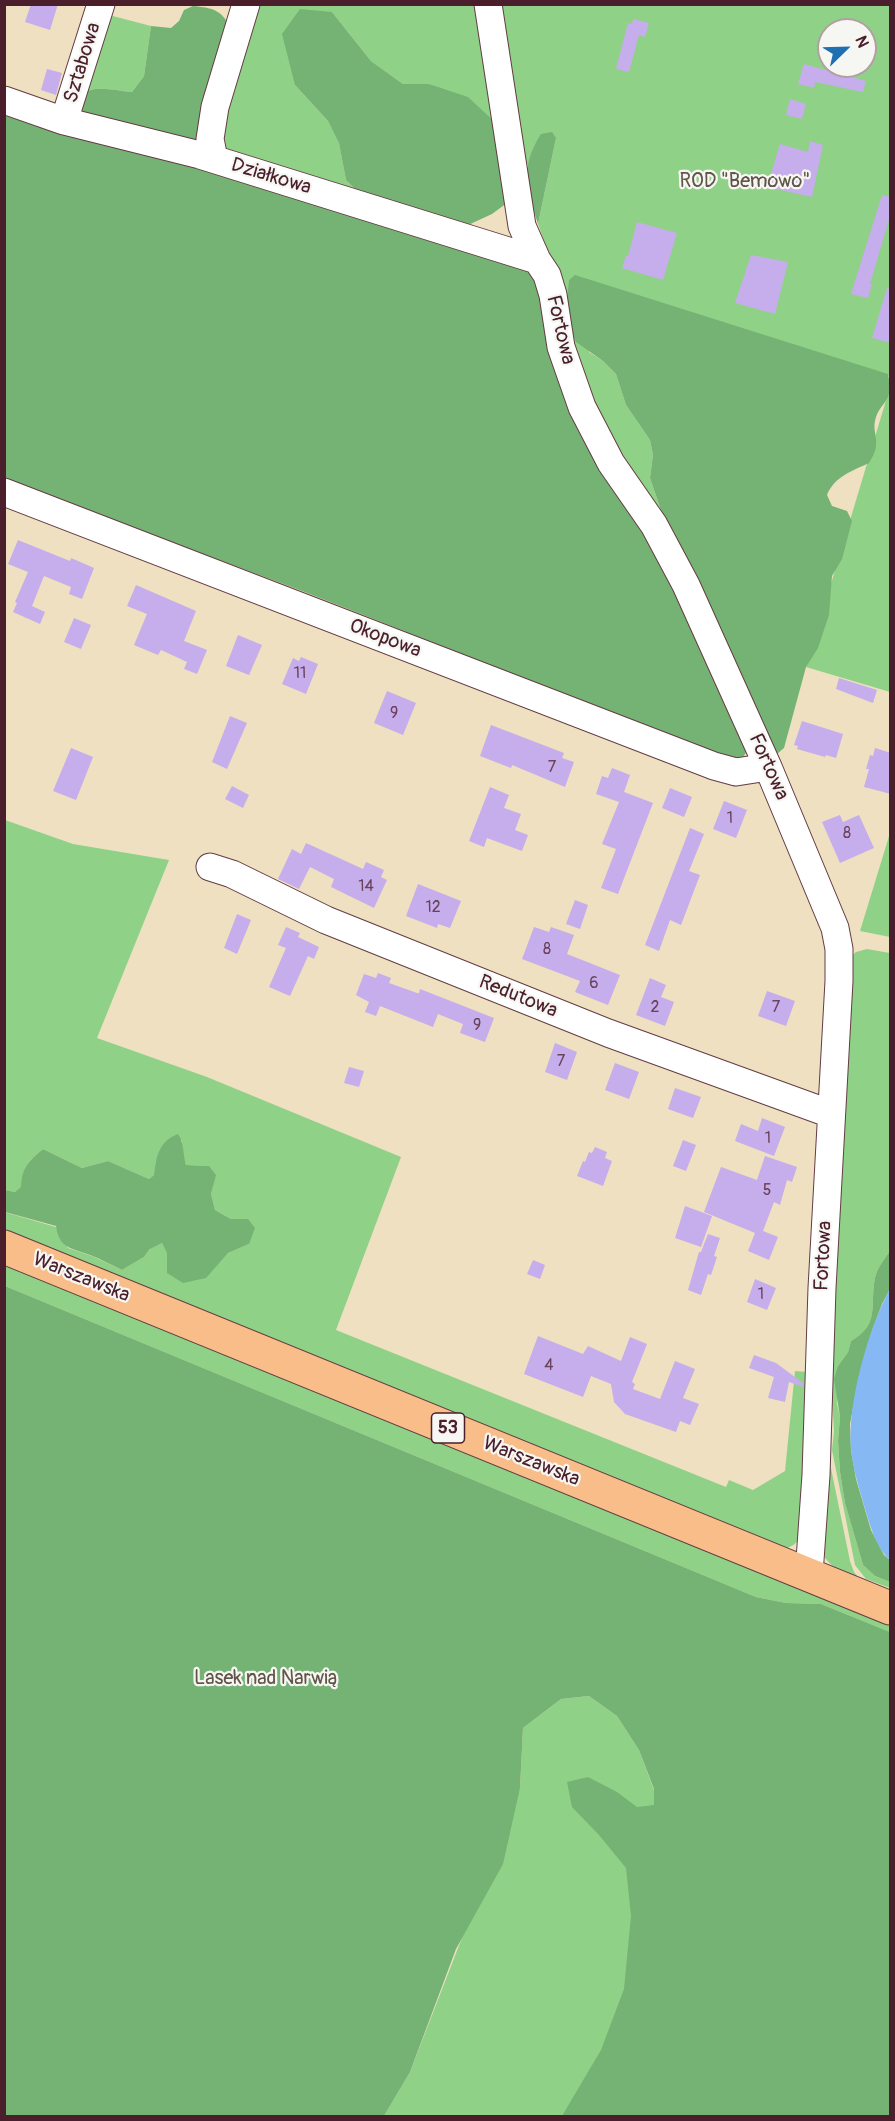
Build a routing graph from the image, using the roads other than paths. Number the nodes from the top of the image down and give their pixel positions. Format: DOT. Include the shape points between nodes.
graph roads {
  1 [pos="101,4"];
  2 [pos="246,4"];
  3 [pos="488,4"];
  4 [pos="4,100"];
  5 [pos="64,121"];
  6 [pos="213,159"];
  7 [pos="537,260"];
  8 [pos="4,492"];
  9 [pos="768,767"];
  10 [pos="210,867"];
  11 [pos="831,1114"];
  12 [pos="4,1247"];
  13 [pos="806,1574"];
  14 [pos="891,1608"];
  1 -- 5 [label="street, Sztabowa"];
  2 -- 6 [label="street" via="215,107 210,139"];
  3 -- 7 [label="street, Fortowa" via="522,226"];
  4 -- 5 [label="street, Działkowa"];
  5 -- 6 [label="street, Działkowa"];
  6 -- 7 [label="street, Działkowa"];
  7 -- 9 [label="street, Fortowa" via="547,275 561,347 582,407 611,462 669,551"];
  8 -- 9 [label="street, Okopowa" via="714,766 736,772"];
  9 -- 11 [label="street, Fortowa" via="837,934 839,981"];
  10 -- 11 [label="street, Redutowa" via="326,920 577,1021"];
  11 -- 13 [label="street, Fortowa" via="816,1474"];
  12 -- 13 [label="main road, Warszawska / 53"];
  13 -- 14 [label="main road, Warszawska / 53"];
}
